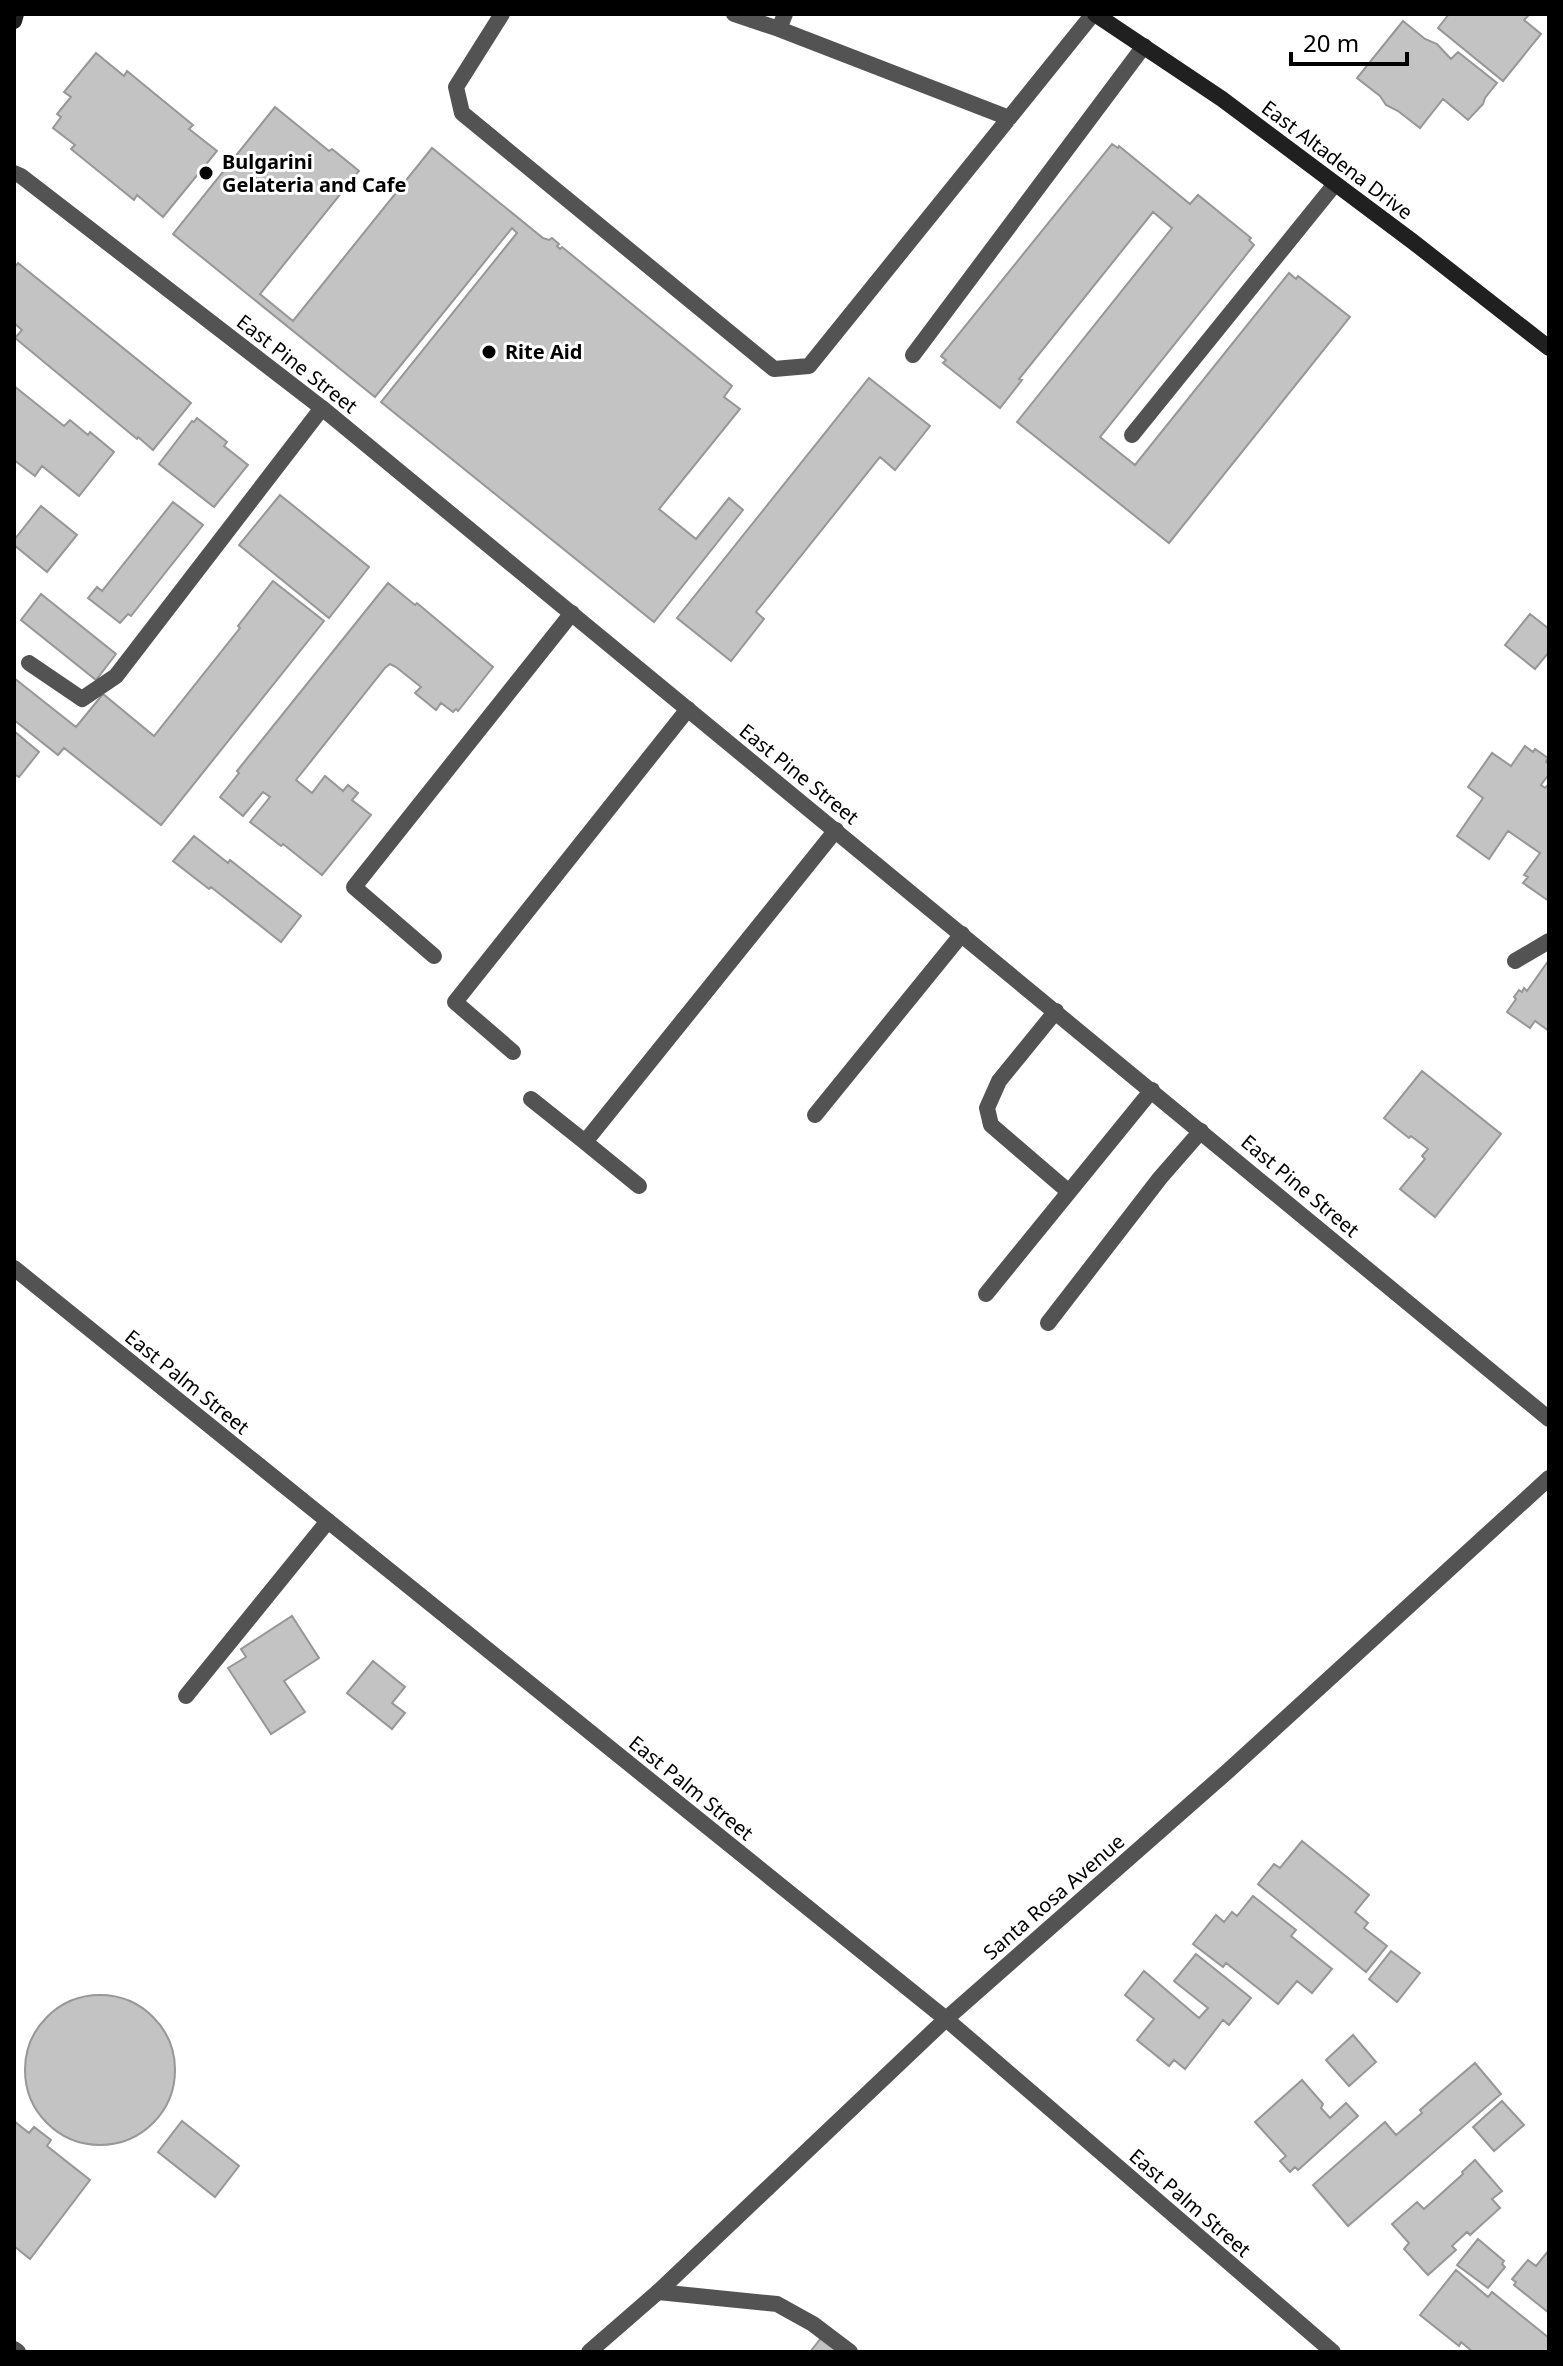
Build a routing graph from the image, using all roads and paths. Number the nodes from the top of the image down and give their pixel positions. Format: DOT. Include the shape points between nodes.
graph roads {
  1 [pos="16,14"];
  2 [pos="502,14"];
  3 [pos="734,14"];
  4 [pos="1094,14"];
  5 [pos="14,21"];
  6 [pos="782,21"];
  7 [pos="1144,46"];
  8 [pos="1009,118"];
  9 [pos="14,173"];
  10 [pos="1335,184"];
  11 [pos="1549,348"];
  12 [pos="913,355"];
  13 [pos="322,408"];
  14 [pos="1132,435"];
  15 [pos="572,613"];
  16 [pos="29,663"];
  17 [pos="688,709"];
  18 [pos="836,830"];
  19 [pos="962,934"];
  20 [pos="1549,941"];
  21 [pos="434,956"];
  22 [pos="1515,961"];
  23 [pos="1056,1011"];
  24 [pos="513,1052"];
  25 [pos="1152,1090"];
  26 [pos="531,1099"];
  27 [pos="815,1115"];
  28 [pos="1201,1131"];
  29 [pos="585,1142"];
  30 [pos="639,1186"];
  31 [pos="1069,1192"];
  32 [pos="14,1268"];
  33 [pos="986,1294"];
  34 [pos="1048,1323"];
  35 [pos="1549,1419"];
  36 [pos="1549,1478"];
  37 [pos="328,1521"];
  38 [pos="186,1696"];
  39 [pos="946,2019"];
  40 [pos="658,2292"];
  41 [pos="589,2352"];
  42 [pos="850,2352"];
  43 [pos="1333,2352"];
  1 -- 5 [label="main road"];
  2 -- 8 [label="street" via="456,87 462,113 774,369 809,366"];
  3 -- 6 [label="street"];
  4 -- 7 [label="main road, East Altadena Drive"];
  4 -- 8 [label="street"];
  6 -- 8 [label="street"];
  7 -- 10 [label="main road, East Altadena Drive"];
  7 -- 12 [label="street"];
  9 -- 13 [label="street, East Pine Street"];
  10 -- 11 [label="main road, East Altadena Drive"];
  10 -- 14 [label="street"];
  13 -- 15 [label="street, East Pine Street"];
  13 -- 16 [label="street" via="116,676 82,699"];
  15 -- 17 [label="street, East Pine Street"];
  15 -- 21 [label="street" via="354,887"];
  17 -- 18 [label="street, East Pine Street"];
  17 -- 24 [label="street" via="455,1002"];
  18 -- 19 [label="street, East Pine Street"];
  18 -- 29 [label="street"];
  19 -- 23 [label="street, East Pine Street"];
  19 -- 27 [label="street"];
  20 -- 22 [label="street"];
  23 -- 25 [label="street, East Pine Street"];
  23 -- 31 [label="street" via="999,1081 987,1108 991,1125"];
  25 -- 28 [label="street, East Pine Street"];
  25 -- 31 [label="street"];
  26 -- 29 [label="street"];
  28 -- 34 [label="street"];
  28 -- 35 [label="street, East Pine Street"];
  29 -- 30 [label="street"];
  31 -- 33 [label="street"];
  32 -- 37 [label="street, East Palm Street"];
  36 -- 39 [label="street, Santa Rosa Avenue"];
  37 -- 38 [label="street"];
  37 -- 39 [label="street, East Palm Street"];
  39 -- 40 [label="street, Santa Rosa Avenue"];
  39 -- 43 [label="street, East Palm Street"];
  40 -- 41 [label="street, Santa Rosa Avenue"];
  40 -- 42 [label="street" via="777,2304"];
}
